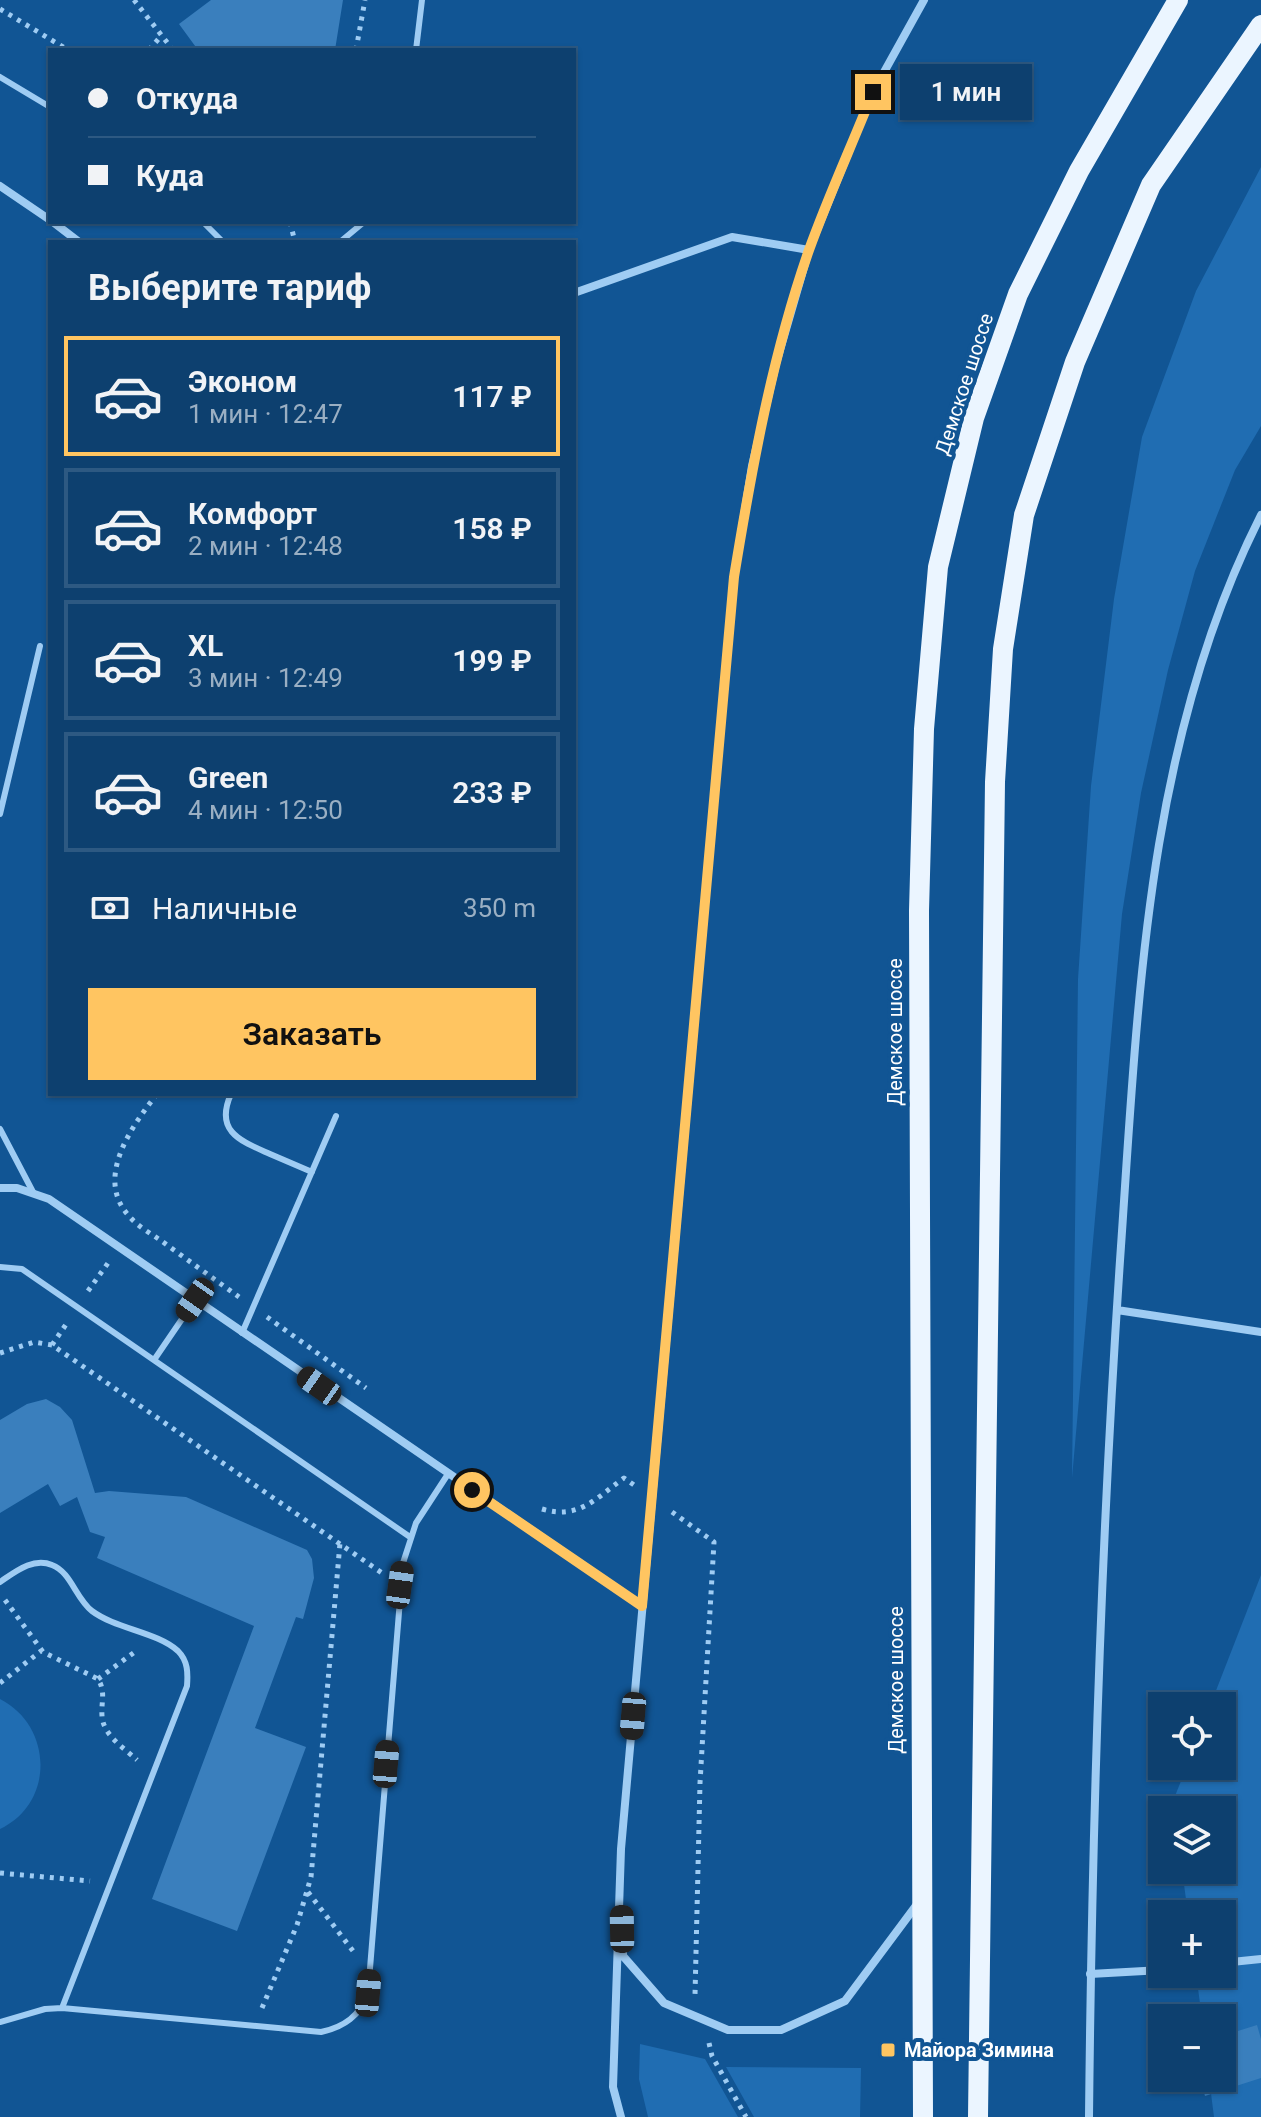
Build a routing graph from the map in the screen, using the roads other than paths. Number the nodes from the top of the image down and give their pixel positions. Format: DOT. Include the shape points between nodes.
graph roads {
  1 [pos="422,0"];
  2 [pos="924,0"];
  3 [pos="1178,0"];
  4 [pos="1261,25"];
  5 [pos="416,48"];
  6 [pos="0,77"];
  7 [pos="48,106"];
  8 [pos="0,186"];
  9 [pos="48,219"];
  10 [pos="55,224"];
  11 [pos="205,224"];
  12 [pos="362,224"];
  13 [pos="76,240"];
  14 [pos="221,240"];
  15 [pos="342,240"];
  16 [pos="809,250"];
  17 [pos="576,292"];
  18 [pos="1261,515"];
  19 [pos="40,646"];
  20 [pos="0,814"];
  21 [pos="230,1096"];
  22 [pos="336,1116"];
  23 [pos="0,1129"];
  24 [pos="312,1172"];
  25 [pos="0,1188"];
  26 [pos="33,1192"];
  27 [pos="0,1267"];
  28 [pos="195,1300"];
  29 [pos="1117,1310"];
  30 [pos="1261,1332"];
  31 [pos="242,1333"];
  32 [pos="154,1360"];
  33 [pos="448,1474"];
  34 [pos="410,1537"];
  35 [pos="0,1582"];
  36 [pos="642,1606"];
  37 [pos="621,1849"];
  38 [pos="921,1899"];
  39 [pos="1261,1959"];
  40 [pos="1236,1962"];
  41 [pos="1148,1971"];
  42 [pos="1090,1974"];
  43 [pos="62,2008"];
  44 [pos="0,2022"];
  45 [pos="621,2117"];
  46 [pos="923,2117"];
  47 [pos="978,2117"];
  48 [pos="1089,2117"];
  1 -- 5 [label="lane"];
  2 -- 16 [label="street" via="873,92"];
  3 -- 38 [label="main road, Демское шоссе" via="1079,171 1018,294 974,418 938,567 924,729 919,911"];
  4 -- 47 [label="main road" via="1151,185 1075,362 1024,515 1003,649 995,782"];
  6 -- 7 [label="lane"];
  8 -- 9 [label="street"];
  10 -- 13 [label="street"];
  11 -- 14 [label="lane"];
  12 -- 15 [label="lane"];
  16 -- 17 [label="street" via="732,237"];
  16 -- 36 [label="street" via="755,451 734,577"];
  18 -- 29 [label="street" via="1239,558 1196,682 1160,834 1138,1004"];
  19 -- 20 [label="lane"];
  21 -- 24 [label="lane" via="225,1112 237,1140"];
  22 -- 24 [label="lane"];
  23 -- 26 [label="lane"];
  24 -- 31 [label="lane"];
  25 -- 26 [label="street"];
  26 -- 28 [label="street"];
  27 -- 32 [label="lane" via="22,1269"];
  28 -- 31 [label="street"];
  28 -- 32 [label="lane"];
  29 -- 30 [label="street"];
  29 -- 42 [label="street" via="1096,1718"];
  31 -- 33 [label="street"];
  32 -- 34 [label="lane"];
  33 -- 34 [label="lane"];
  33 -- 36 [label="street"];
  34 -- 43 [label="lane" via="400,1585 369,1973 359,2010 344,2025 321,2032"];
  35 -- 43 [label="lane" via="33,1563 53,1565 92,1611 179,1652 188,1672"];
  36 -- 37 [label="street"];
  37 -- 38 [label="street" via="623,1956 664,2003 728,2030 781,2030 845,2001"];
  37 -- 45 [label="street" via="613,2087"];
  38 -- 46 [label="main road, Демское шоссе"];
  39 -- 40 [label="street"];
  41 -- 42 [label="street"];
  42 -- 48 [label="street"];
  43 -- 44 [label="lane"];
}
